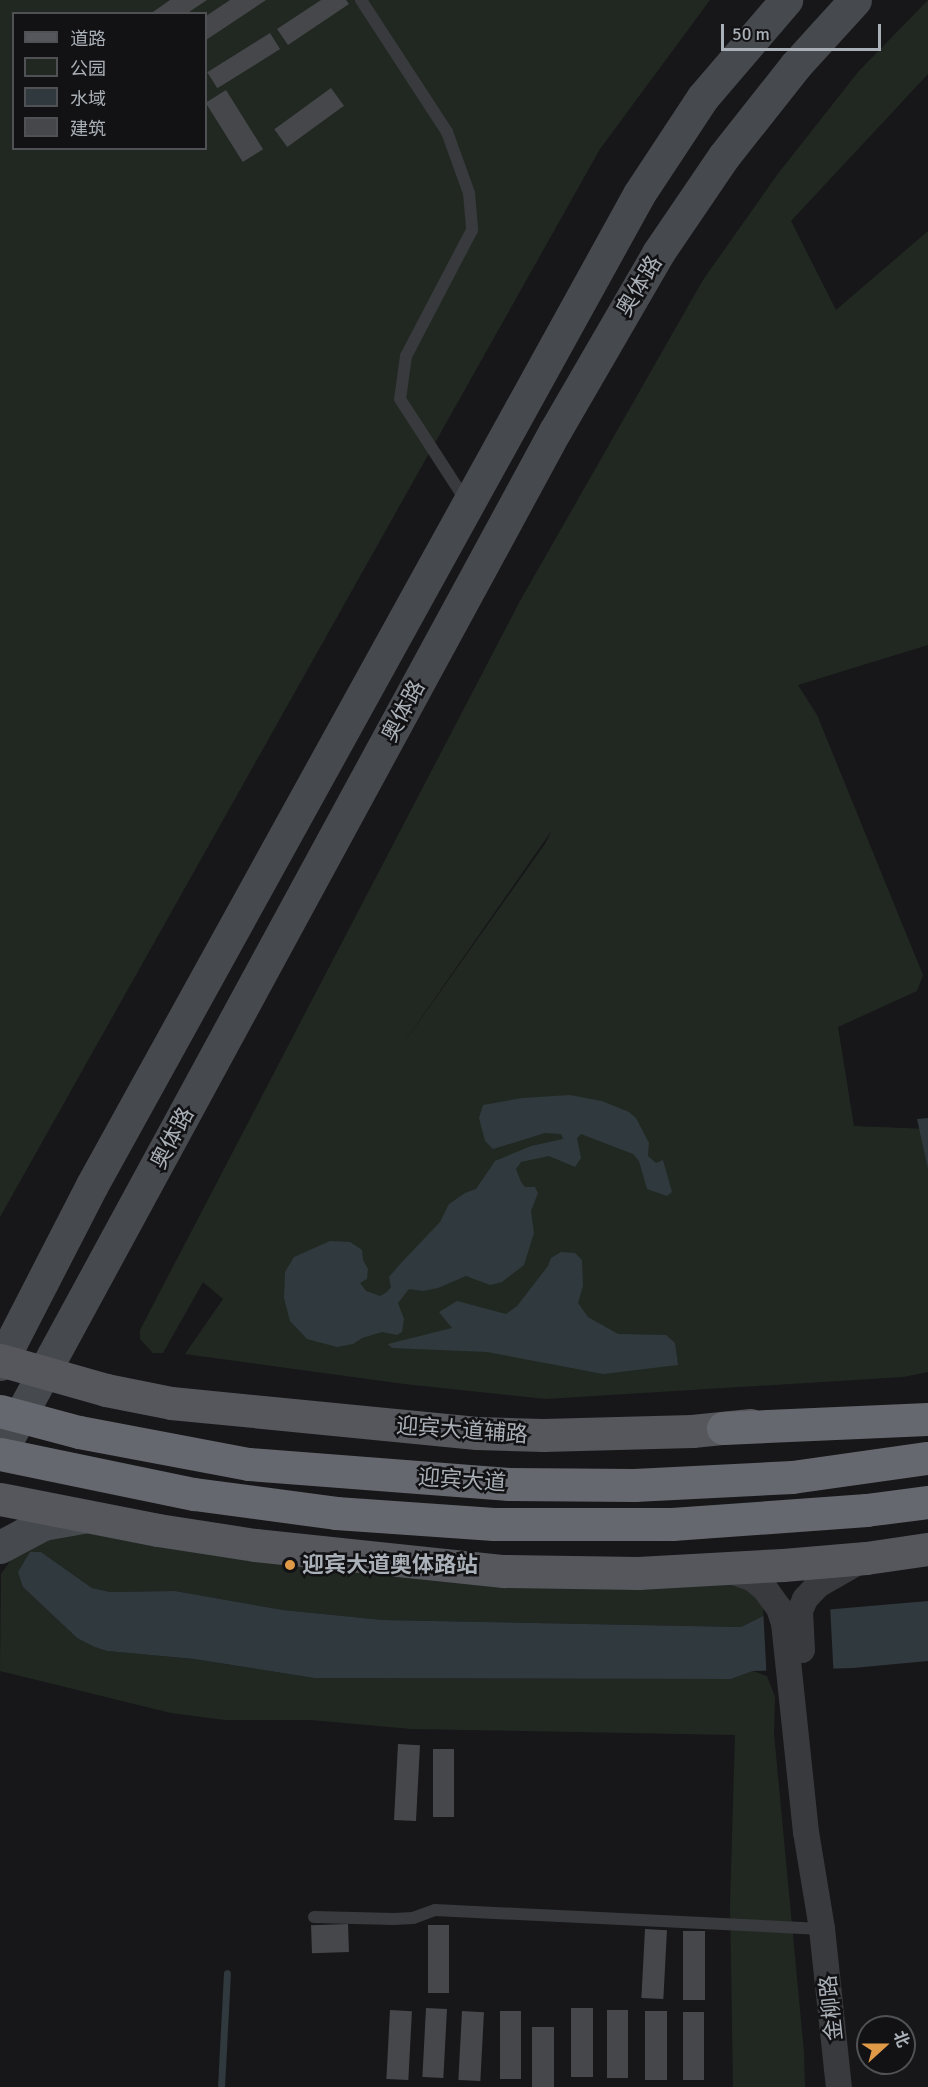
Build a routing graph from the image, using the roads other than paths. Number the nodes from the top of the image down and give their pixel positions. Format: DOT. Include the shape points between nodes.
graph roads {
  1 [pos="361,0"];
  2 [pos="786,0"];
  3 [pos="855,0"];
  4 [pos="468,505"];
  5 [pos="1,1362"];
  6 [pos="44,1373"];
  7 [pos="928,1404"];
  8 [pos="0,1411"];
  9 [pos="928,1419"];
  10 [pos="723,1428"];
  11 [pos="0,1454"];
  12 [pos="928,1458"];
  13 [pos="0,1499"];
  14 [pos="928,1502"];
  15 [pos="82,1516"];
  16 [pos="0,1547"];
  17 [pos="928,1549"];
  18 [pos="866,1558"];
  19 [pos="723,1568"];
  20 [pos="314,1917"];
  21 [pos="822,1929"];
  22 [pos="839,2087"];
  1 -- 4 [label="lane" via="447,132 469,193 472,230 406,356 400,399"];
  2 -- 4 [label="main road, 奥体路" via="703,97 639,194"];
  3 -- 6 [label="main road, 奥体路" via="795,66 724,156 658,253 555,431"];
  4 -- 5 [label="main road, 奥体路" via="92,1185"];
  5 -- 6 [label="main road, 迎宾大道辅路"];
  6 -- 10 [label="main road, 迎宾大道辅路" via="171,1403 477,1433 543,1435"];
  6 -- 11 [label="main road, 奥体路"];
  7 -- 10 [label="main road, 迎宾大道辅路"];
  8 -- 12 [label="highway, 迎宾大道, bridge" via="80,1432 249,1464 509,1484 634,1485 792,1477"];
  9 -- 10 [label="highway"];
  11 -- 14 [label="highway, 迎宾大道" via="194,1494 336,1513 494,1524 672,1524"];
  13 -- 15 [label="main road"];
  15 -- 16 [label="main road" via="43,1524"];
  15 -- 19 [label="main road" via="255,1545 448,1568 638,1573"];
  17 -- 18 [label="main road"];
  18 -- 19 [label="main road"];
  18 -- 21 [label="street" via="818,1585 800,1611 819,1832"];
  19 -- 21 [label="street" via="753,1579 765,1589 784,1623 806,1832"];
  20 -- 21 [label="lane" via="413,1918 435,1910"];
  21 -- 22 [label="street, 金柳路"];
}
